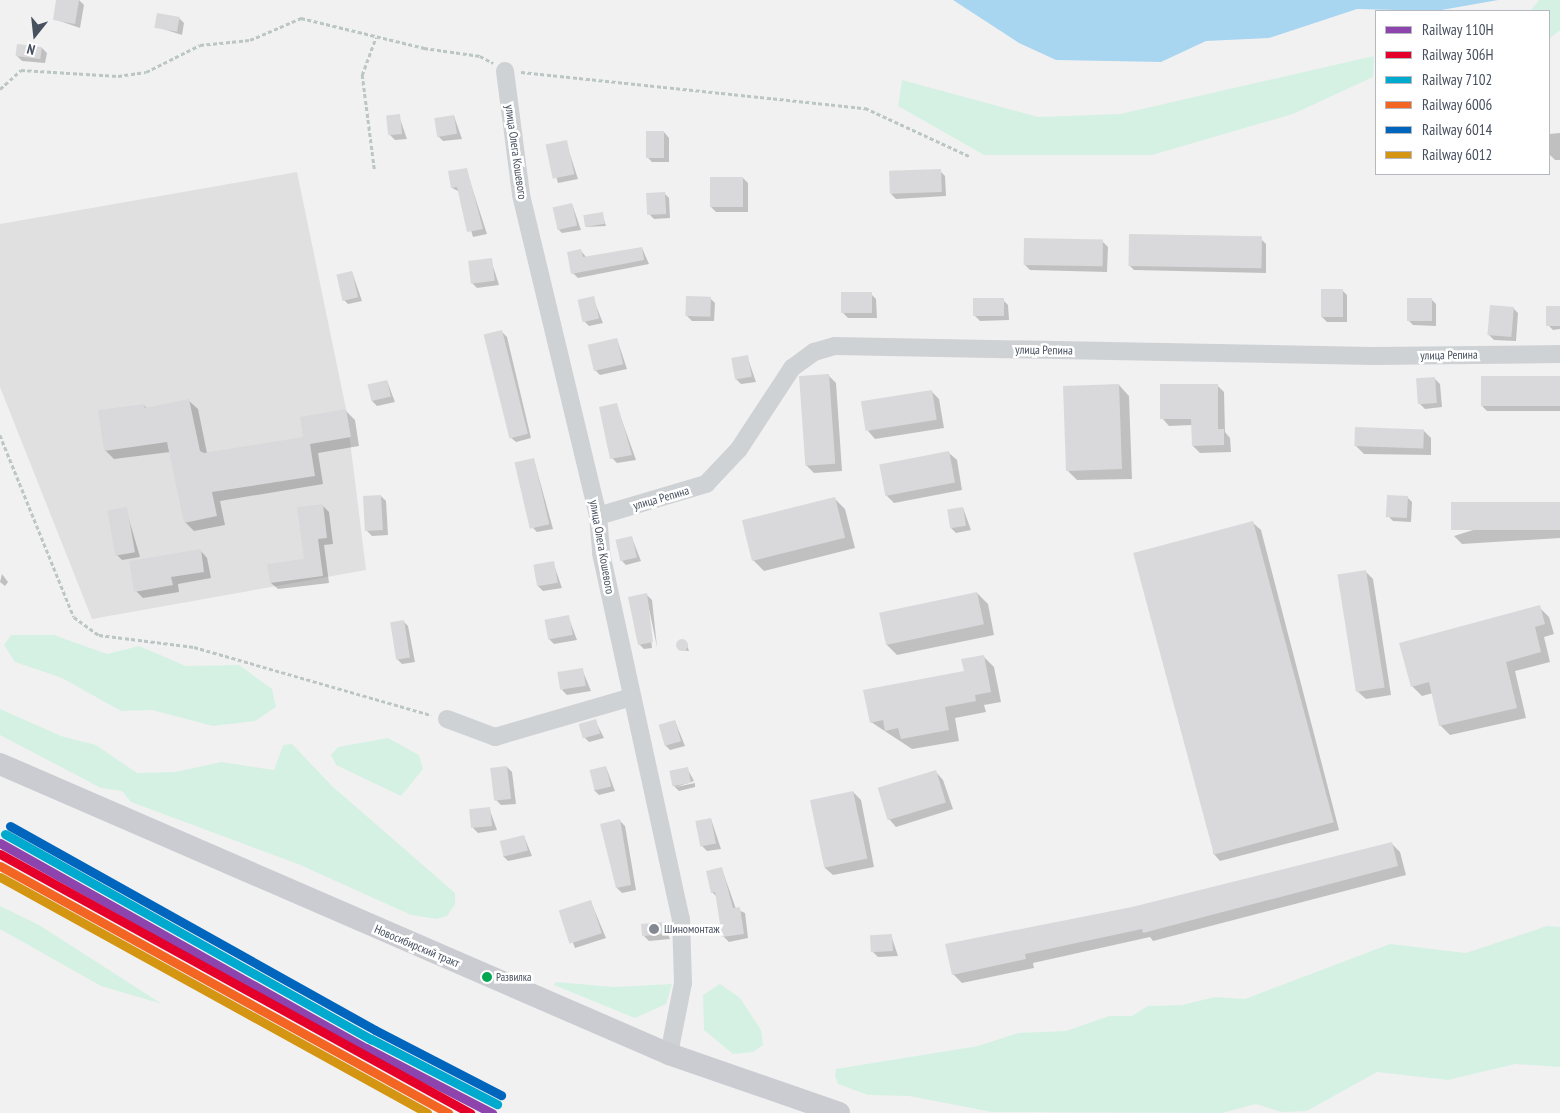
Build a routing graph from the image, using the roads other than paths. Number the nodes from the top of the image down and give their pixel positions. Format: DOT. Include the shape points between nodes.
graph roads {
  1 [pos="505,71"];
  2 [pos="1560,354"];
  3 [pos="598,516"];
  4 [pos="632,697"];
  5 [pos="447,719"];
  6 [pos="0,764"];
  7 [pos="668,1054"];
  8 [pos="839,1113"];
  1 -- 3 [label="street, улица Олега Кошевого" via="521,195"];
  2 -- 3 [label="street, улица Репина" via="1373,356 836,346 814,352 792,368 739,449 706,484"];
  3 -- 4 [label="street, улица Олега Кошевого" via="601,553"];
  4 -- 5 [label="street" via="495,737"];
  4 -- 7 [label="street, улица Олега Кошевого" via="682,919 683,983"];
  6 -- 7 [label="main road, Новосибирский тракт"];
  7 -- 8 [label="main road, Новосибирский тракт"];
}
